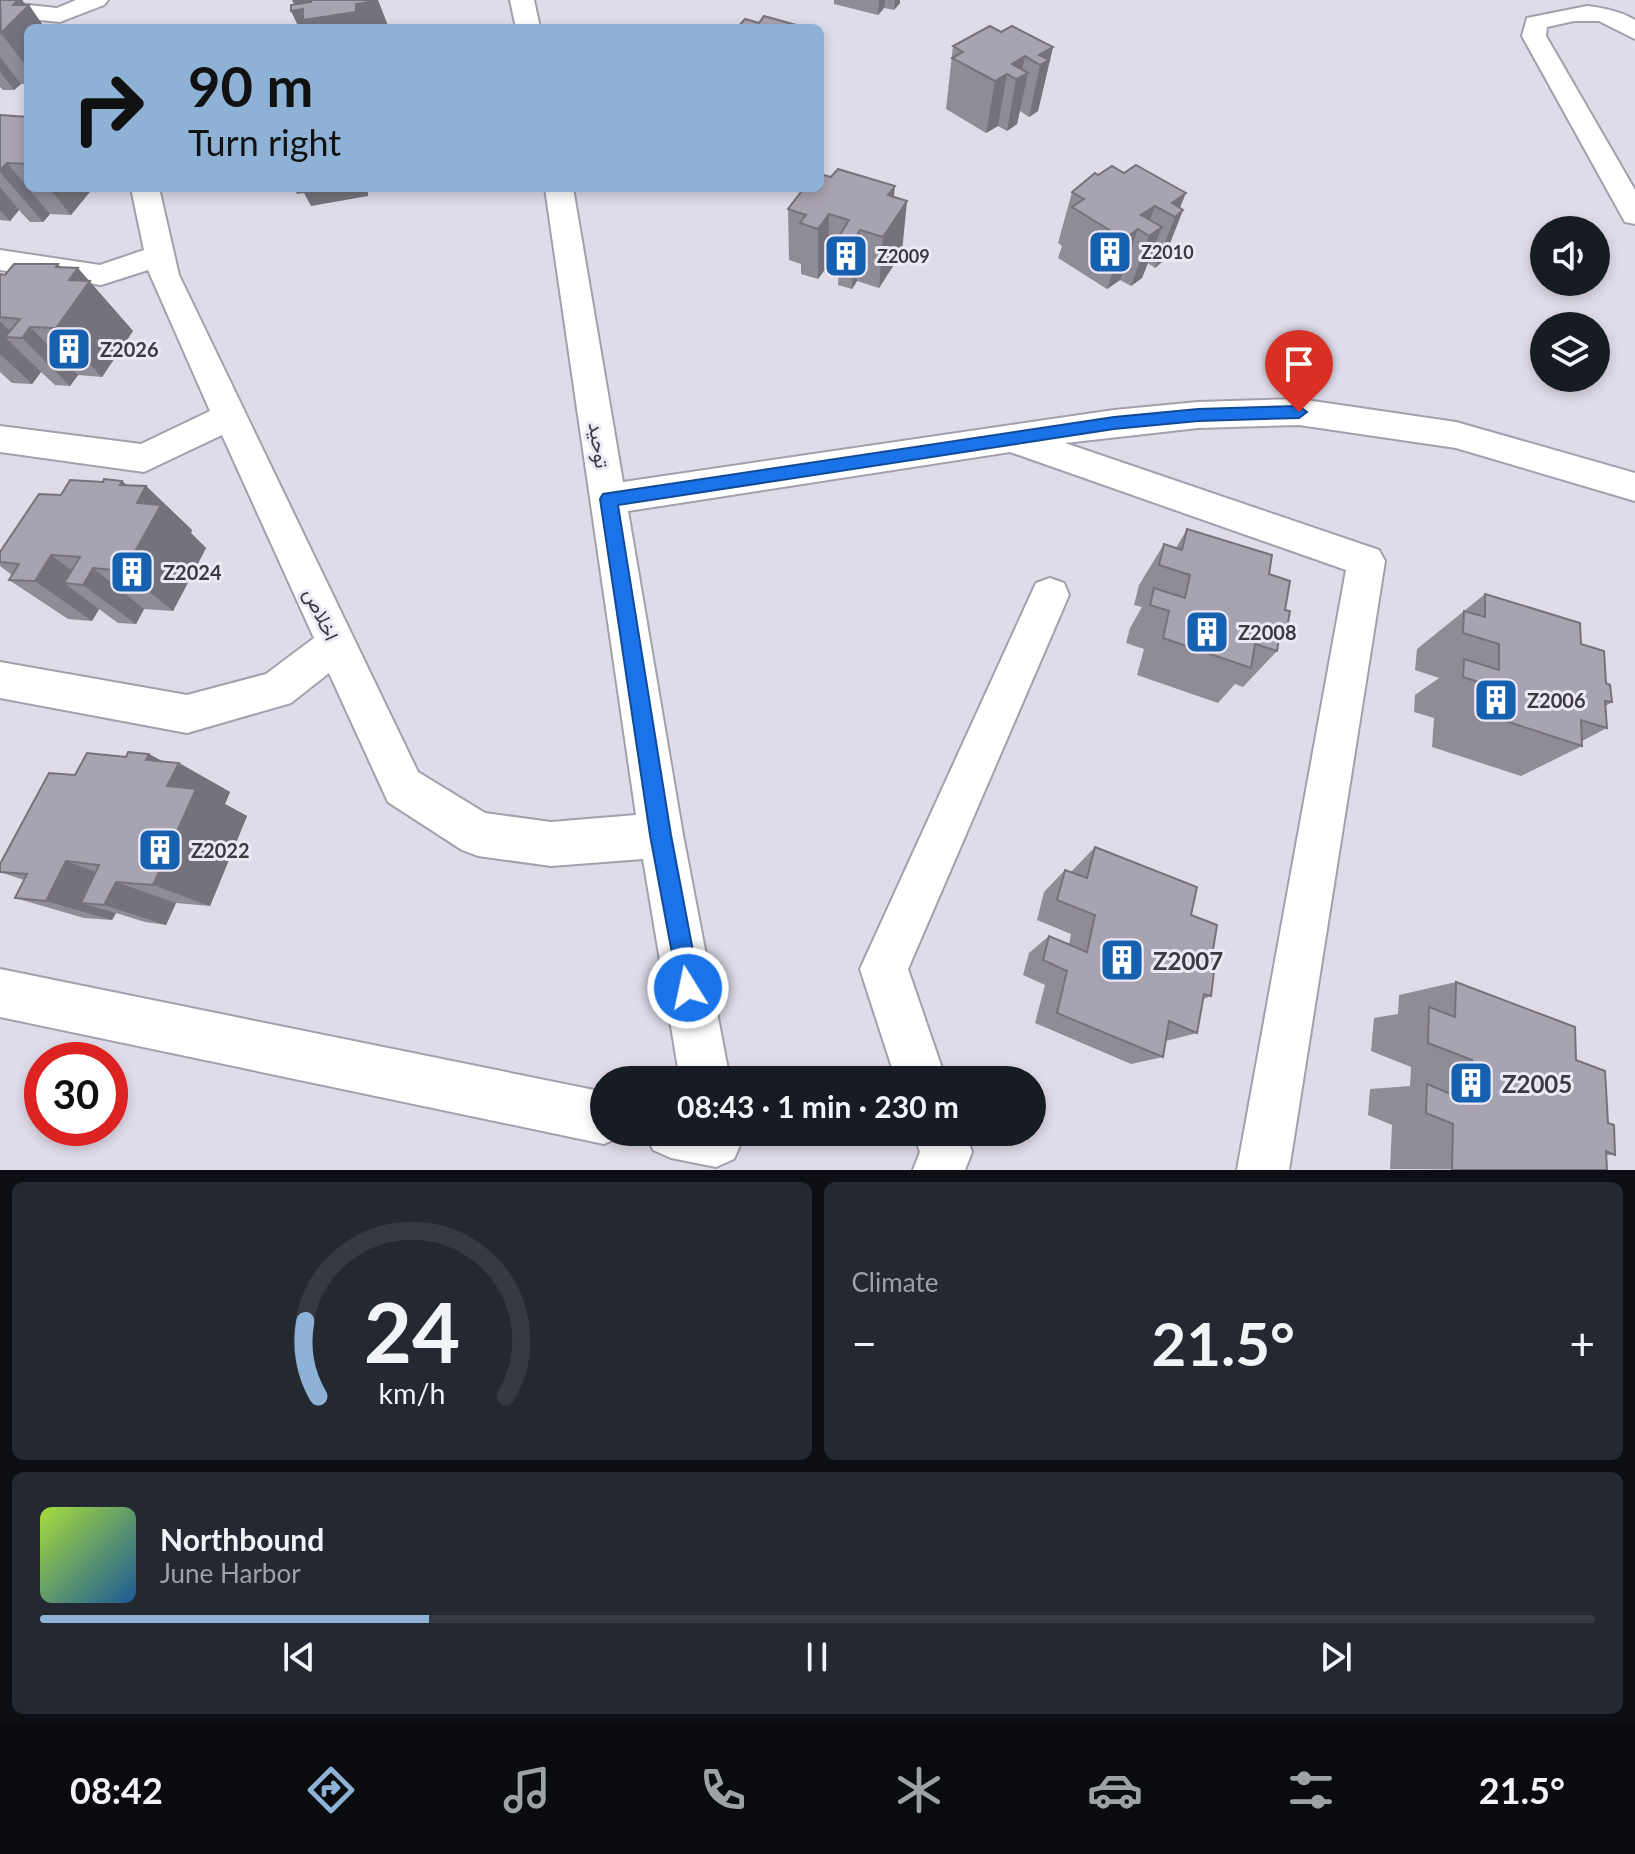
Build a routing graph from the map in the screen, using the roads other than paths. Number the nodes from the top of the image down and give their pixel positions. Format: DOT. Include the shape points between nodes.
graph roads {
  1 [pos="522,0"];
  2 [pos="102,5"];
  3 [pos="0,9"];
  4 [pos="527,24"];
  5 [pos="1635,32"];
  6 [pos="146,192"];
  7 [pos="560,192"];
  8 [pos="1635,215"];
  9 [pos="159,255"];
  10 [pos="0,260"];
  11 [pos="230,416"];
  12 [pos="0,439"];
  13 [pos="1011,439"];
  14 [pos="1635,487"];
  15 [pos="609,499"];
  16 [pos="1050,595"];
  17 [pos="336,644"];
  18 [pos="0,680"];
  19 [pos="661,835"];
  20 [pos="0,993"];
  21 [pos="702,1066"];
  22 [pos="916,1066"];
  23 [pos="590,1115"];
  24 [pos="944,1146"];
  25 [pos="939,1170"];
  26 [pos="1263,1170"];
  1 -- 4 [label="street"];
  2 -- 3 [label="street" via="60,15"];
  5 -- 8 [label="street" via="1599,13 1566,13 1535,23 1534,36"];
  6 -- 9 [label="street, اخلاص"];
  7 -- 15 [label="street, توحید"];
  9 -- 10 [label="street" via="101,275"];
  9 -- 11 [label="street, اخلاص"];
  11 -- 12 [label="street" via="144,458"];
  11 -- 17 [label="street, اخلاص"];
  13 -- 14 [label="street" via="1198,415 1299,412 1456,435"];
  13 -- 15 [label="street"];
  13 -- 26 [label="street" via="1366,561"];
  15 -- 19 [label="street, توحید"];
  16 -- 22 [label="street" via="884,969"];
  17 -- 18 [label="street" via="277,690 187,714"];
  17 -- 19 [label="street, اخلاص" via="403,787 478,834 551,844"];
  19 -- 21 [label="street, توحید"];
  20 -- 23 [label="street"];
  24 -- 25 [label="street"];
}
